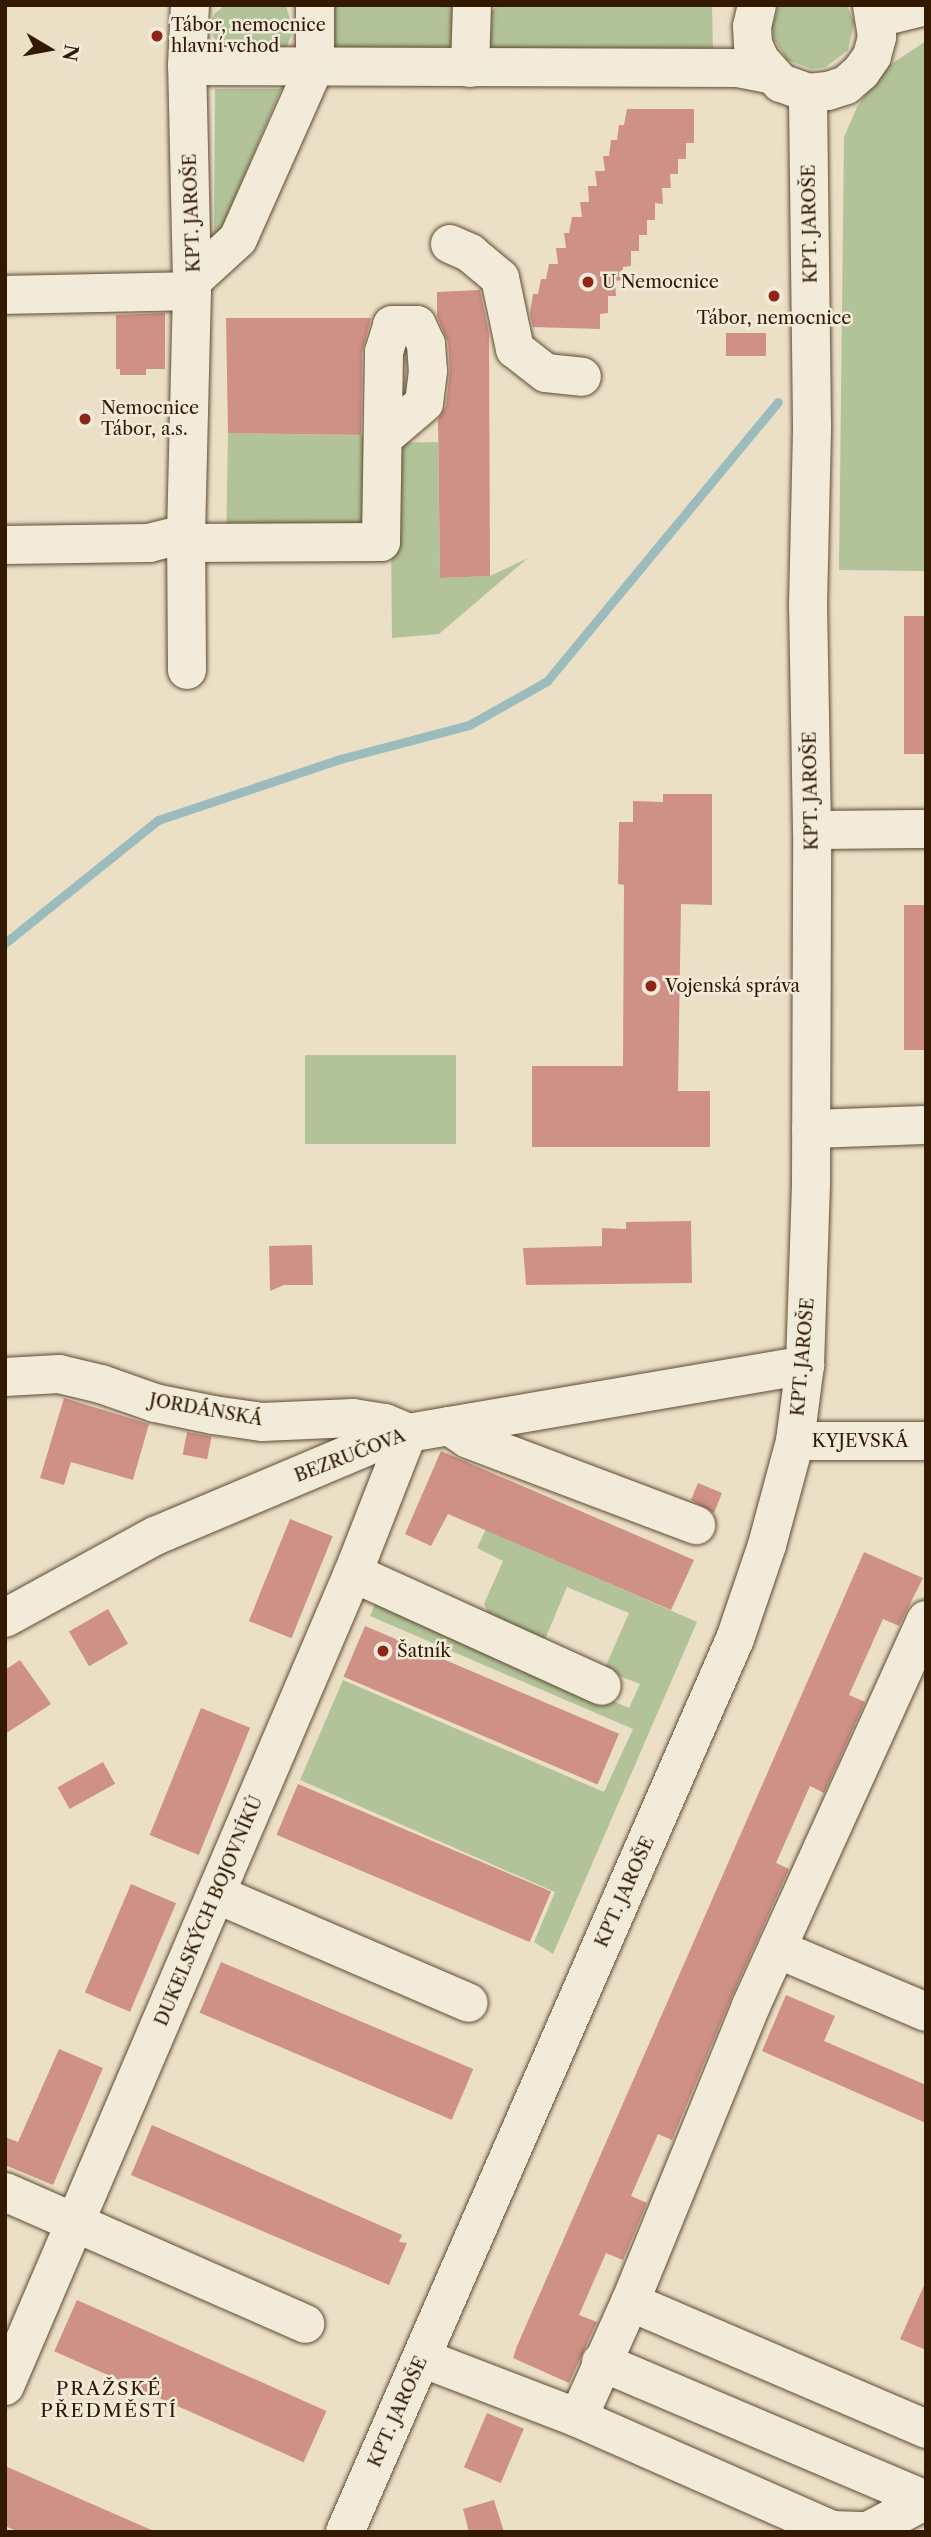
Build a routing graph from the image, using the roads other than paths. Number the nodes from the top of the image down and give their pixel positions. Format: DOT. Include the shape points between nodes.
graph roads {
  1 [pos="190,5"];
  2 [pos="315,5"];
  3 [pos="472,5"];
  4 [pos="757,5"];
  5 [pos="926,6"];
  6 [pos="874,11"];
  7 [pos="187,66"];
  8 [pos="315,66"];
  9 [pos="470,68"];
  10 [pos="770,75"];
  11 [pos="808,93"];
  12 [pos="450,244"];
  13 [pos="192,286"];
  14 [pos="5,295"];
  15 [pos="582,377"];
  16 [pos="383,438"];
  17 [pos="187,538"];
  18 [pos="5,545"];
  19 [pos="187,670"];
  20 [pos="926,829"];
  21 [pos="812,830"];
  22 [pos="926,1125"];
  23 [pos="811,1129"];
  24 [pos="805,1365"];
  25 [pos="5,1377"];
  26 [pos="449,1426"];
  27 [pos="408,1433"];
  28 [pos="794,1441"];
  29 [pos="926,1441"];
  30 [pos="696,1525"];
  31 [pos="354,1573"];
  32 [pos="5,1618"];
  33 [pos="926,1620"];
  34 [pos="602,1686"];
  35 [pos="216,1894"];
  36 [pos="777,1949"];
  37 [pos="469,2003"];
  38 [pos="926,2012"];
  39 [pos="5,2192"];
  40 [pos="77,2223"];
  41 [pos="630,2302"];
  42 [pos="305,2324"];
  43 [pos="422,2358"];
  44 [pos="601,2362"];
  45 [pos="5,2386"];
  46 [pos="578,2418"];
  47 [pos="926,2428"];
  48 [pos="345,2532"];
  1 -- 7 [label="street, KPT. JAROŠE"];
  2 -- 8 [label="street"];
  3 -- 9 [label="street"];
  4 -- 10 [label="street" via="753,44"];
  5 -- 6 [label="street"];
  6 -- 11 [label="street" via="877,37 861,72 846,85"];
  7 -- 8 [label="street"];
  7 -- 13 [label="street, KPT. JAROŠE"];
  8 -- 9 [label="street"];
  8 -- 13 [label="street, KPT. JAROŠE" via="238,239"];
  9 -- 10 [label="street" via="738,68"];
  10 -- 11 [label="street"];
  11 -- 21 [label="street, KPT. JAROŠE"];
  12 -- 15 [label="street" via="470,253 500,278 515,349 546,373"];
  13 -- 14 [label="street"];
  13 -- 17 [label="street"];
  16 -- 17 [label="street" via="381,542"];
  17 -- 18 [label="street" via="149,544"];
  17 -- 19 [label="street"];
  20 -- 21 [label="street"];
  21 -- 23 [label="street, KPT. JAROŠE"];
  22 -- 23 [label="street"];
  23 -- 24 [label="street, KPT. JAROŠE"];
  24 -- 26 [label="street, BEZRUČOVA"];
  24 -- 28 [label="street, KPT. JAROŠE"];
  25 -- 27 [label="street, JORDÁNSKÁ" via="59,1374 213,1415 262,1422 353,1418 385,1423"];
  26 -- 27 [label="street, BEZRUČOVA"];
  26 -- 30 [label="street" via="468,1438"];
  27 -- 31 [label="street, DUKELSKÝCH BOJOVNÍKŮ"];
  27 -- 32 [label="street, BEZRUČOVA" via="376,1442 155,1536"];
  28 -- 29 [label="street, KYJEVSKÁ"];
  28 -- 43 [label="street, KPT. JAROŠE" via="767,1545 735,1639"];
  31 -- 34 [label="street"];
  31 -- 35 [label="street, DUKELSKÝCH BOJOVNÍKŮ"];
  33 -- 36 [label="street"];
  35 -- 37 [label="street"];
  35 -- 40 [label="street, DUKELSKÝCH BOJOVNÍKŮ"];
  36 -- 38 [label="street"];
  36 -- 41 [label="street"];
  39 -- 40 [label="street"];
  40 -- 42 [label="street"];
  40 -- 45 [label="street, DUKELSKÝCH BOJOVNÍKŮ"];
  41 -- 44 [label="street"];
  41 -- 47 [label="street"];
  43 -- 46 [label="street"];
  43 -- 48 [label="street, KPT. JAROŠE"];
  44 -- 46 [label="street"];
  44 -- 46 [label="street" via="926,2500 868,2531 832,2530"];
}
